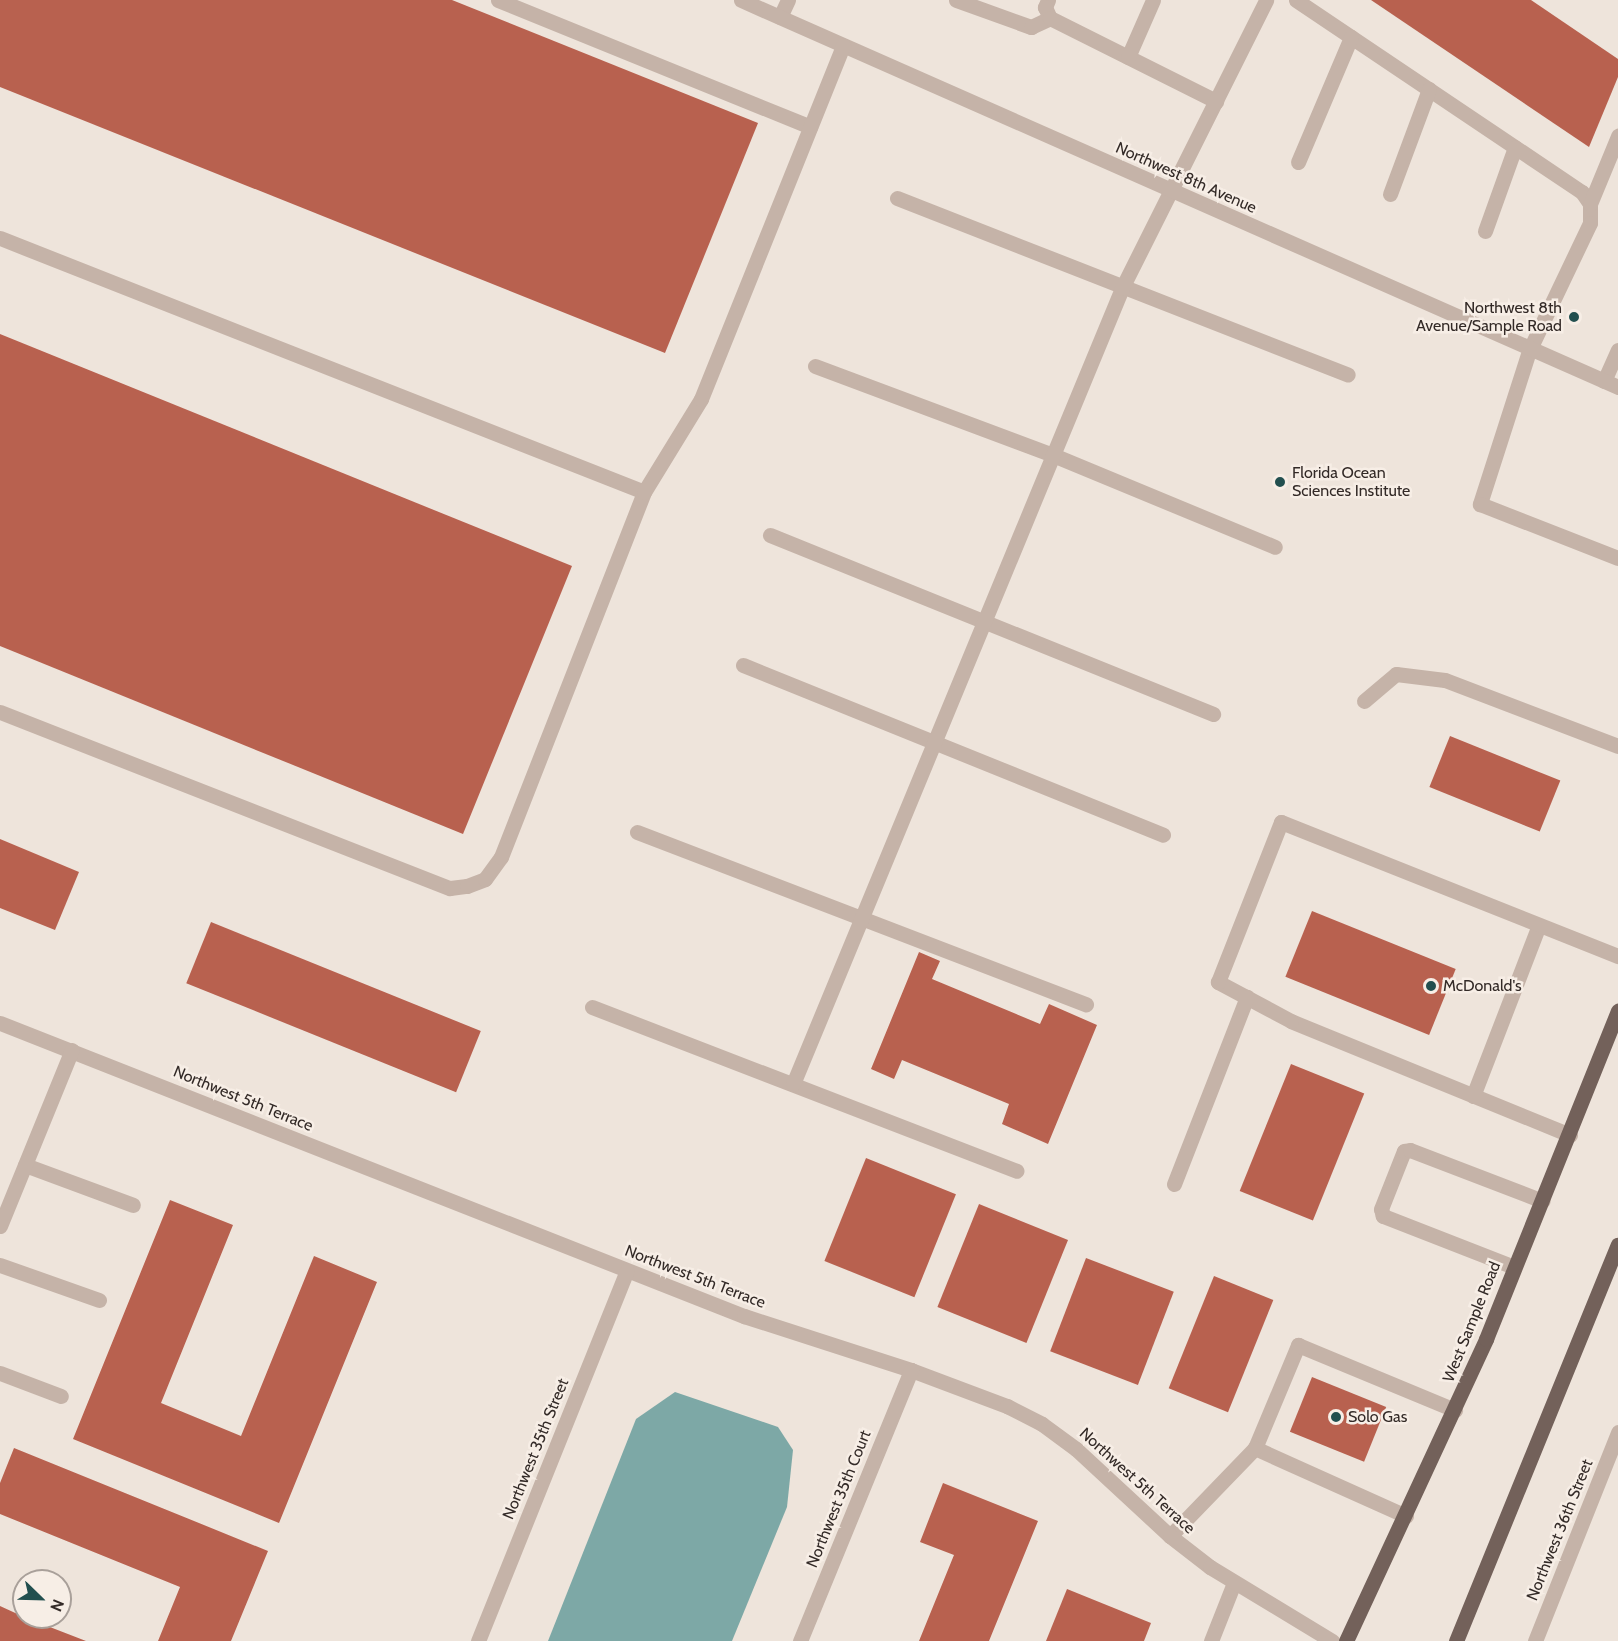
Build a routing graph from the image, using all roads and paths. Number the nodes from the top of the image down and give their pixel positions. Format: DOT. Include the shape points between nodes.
graph roads {
  1 [pos="498,0"];
  2 [pos="741,0"];
  3 [pos="788,0"];
  4 [pos="956,0"];
  5 [pos="1048,0"];
  6 [pos="1153,0"];
  7 [pos="1266,0"];
  8 [pos="1296,0"];
  9 [pos="780,17"];
  10 [pos="1050,18"];
  11 [pos="1351,37"];
  12 [pos="843,45"];
  13 [pos="1128,57"];
  14 [pos="1429,89"];
  15 [pos="1216,101"];
  16 [pos="810,127"];
  17 [pos="1618,136"];
  18 [pos="1515,147"];
  19 [pos="1298,162"];
  20 [pos="1171,191"];
  21 [pos="1390,194"];
  22 [pos="897,198"];
  23 [pos="1590,204"];
  24 [pos="1485,231"];
  25 [pos="0,238"];
  26 [pos="1122,288"];
  27 [pos="1618,350"];
  28 [pos="1529,351"];
  29 [pos="815,366"];
  30 [pos="1348,375"];
  31 [pos="1611,384"];
  32 [pos="1053,455"];
  33 [pos="644,492"];
  34 [pos="770,535"];
  35 [pos="1275,547"];
  36 [pos="1618,558"];
  37 [pos="985,620"];
  38 [pos="743,665"];
  39 [pos="1364,701"];
  40 [pos="0,712"];
  41 [pos="1213,714"];
  42 [pos="934,741"];
  43 [pos="1618,746"];
  44 [pos="637,832"];
  45 [pos="1163,835"];
  46 [pos="861,919"];
  47 [pos="1539,925"];
  48 [pos="1618,956"];
  49 [pos="1247,997"];
  50 [pos="1086,1004"];
  51 [pos="592,1006"];
  52 [pos="1618,1010"];
  53 [pos="0,1023"];
  54 [pos="72,1050"];
  55 [pos="793,1084"];
  56 [pos="1473,1096"];
  57 [pos="1570,1135"];
  58 [pos="25,1165"];
  59 [pos="1016,1171"];
  60 [pos="1174,1184"];
  61 [pos="1543,1201"];
  62 [pos="133,1205"];
  63 [pos="0,1226"];
  64 [pos="1618,1245"];
  65 [pos="0,1265"];
  66 [pos="1514,1267"];
  67 [pos="627,1271"];
  68 [pos="99,1300"];
  69 [pos="911,1370"];
  70 [pos="0,1373"];
  71 [pos="61,1396"];
  72 [pos="1455,1410"];
  73 [pos="1618,1432"];
  74 [pos="1255,1448"];
  75 [pos="1406,1516"];
  76 [pos="1170,1536"];
  77 [pos="1234,1583"];
  78 [pos="477,1641"];
  79 [pos="800,1641"];
  80 [pos="1211,1641"];
  81 [pos="1332,1641"];
  82 [pos="1346,1641"];
  83 [pos="1456,1641"];
  84 [pos="1535,1641"];
  1 -- 16 [label="street"];
  2 -- 9 [label="street, Northwest 8th Avenue"];
  3 -- 9 [label="street"];
  4 -- 10 [label="street" via="1031,27"];
  5 -- 10 [label="street"];
  6 -- 13 [label="street"];
  7 -- 15 [label="street"];
  8 -- 11 [label="street"];
  9 -- 12 [label="street, Northwest 8th Avenue"];
  10 -- 13 [label="street"];
  11 -- 14 [label="street"];
  11 -- 19 [label="street"];
  12 -- 16 [label="street"];
  12 -- 20 [label="street, Northwest 8th Avenue"];
  13 -- 15 [label="street"];
  14 -- 18 [label="street"];
  14 -- 21 [label="street"];
  15 -- 20 [label="street"];
  16 -- 33 [label="street" via="701,399"];
  17 -- 23 [label="street"];
  18 -- 23 [label="street" via="1582,192"];
  18 -- 24 [label="street"];
  20 -- 26 [label="street"];
  20 -- 28 [label="street, Northwest 8th Avenue"];
  22 -- 26 [label="street"];
  23 -- 28 [label="street" via="1590,223"];
  25 -- 33 [label="street"];
  26 -- 30 [label="street"];
  26 -- 32 [label="street"];
  27 -- 31 [label="street"];
  28 -- 31 [label="street, Northwest 8th Avenue"];
  28 -- 36 [label="street" via="1480,504"];
  29 -- 32 [label="street"];
  32 -- 35 [label="street"];
  32 -- 37 [label="street"];
  33 -- 40 [label="street" via="501,857 485,879 467,886 450,888"];
  34 -- 37 [label="street"];
  37 -- 41 [label="street"];
  37 -- 42 [label="street"];
  38 -- 42 [label="street"];
  39 -- 43 [label="street" via="1396,674 1445,680"];
  42 -- 45 [label="street"];
  42 -- 46 [label="street"];
  44 -- 46 [label="street"];
  46 -- 50 [label="street"];
  46 -- 55 [label="street"];
  47 -- 48 [label="street"];
  47 -- 49 [label="street" via="1281,822 1218,982"];
  47 -- 56 [label="street"];
  49 -- 56 [label="street" via="1291,1021"];
  49 -- 60 [label="street"];
  51 -- 55 [label="street"];
  52 -- 57 [label="main road, West Sample Road"];
  53 -- 54 [label="street, Northwest 5th Terrace"];
  54 -- 58 [label="street"];
  54 -- 67 [label="street, Northwest 5th Terrace"];
  55 -- 59 [label="street"];
  56 -- 57 [label="street"];
  57 -- 61 [label="main road, West Sample Road"];
  58 -- 62 [label="street"];
  58 -- 63 [label="street"];
  61 -- 66 [label="main road, West Sample Road"];
  61 -- 66 [label="street" via="1404,1151 1381,1209 1383,1216"];
  64 -- 83 [label="main road"];
  65 -- 68 [label="street"];
  66 -- 72 [label="main road, West Sample Road"];
  67 -- 69 [label="street, Northwest 5th Terrace" via="744,1316"];
  67 -- 78 [label="street, Northwest 35th Street"];
  69 -- 76 [label="street, Northwest 5th Terrace" via="1042,1424 1076,1449"];
  69 -- 79 [label="street, Northwest 35th Court"];
  70 -- 71 [label="street"];
  72 -- 74 [label="street" via="1298,1346"];
  72 -- 75 [label="main road, West Sample Road"];
  73 -- 84 [label="street, Northwest 36th Street"];
  74 -- 75 [label="street"];
  74 -- 76 [label="street"];
  75 -- 82 [label="main road, West Sample Road"];
  76 -- 77 [label="street, Northwest 5th Terrace"];
  77 -- 80 [label="street"];
  77 -- 81 [label="street, Northwest 5th Terrace"];
}
